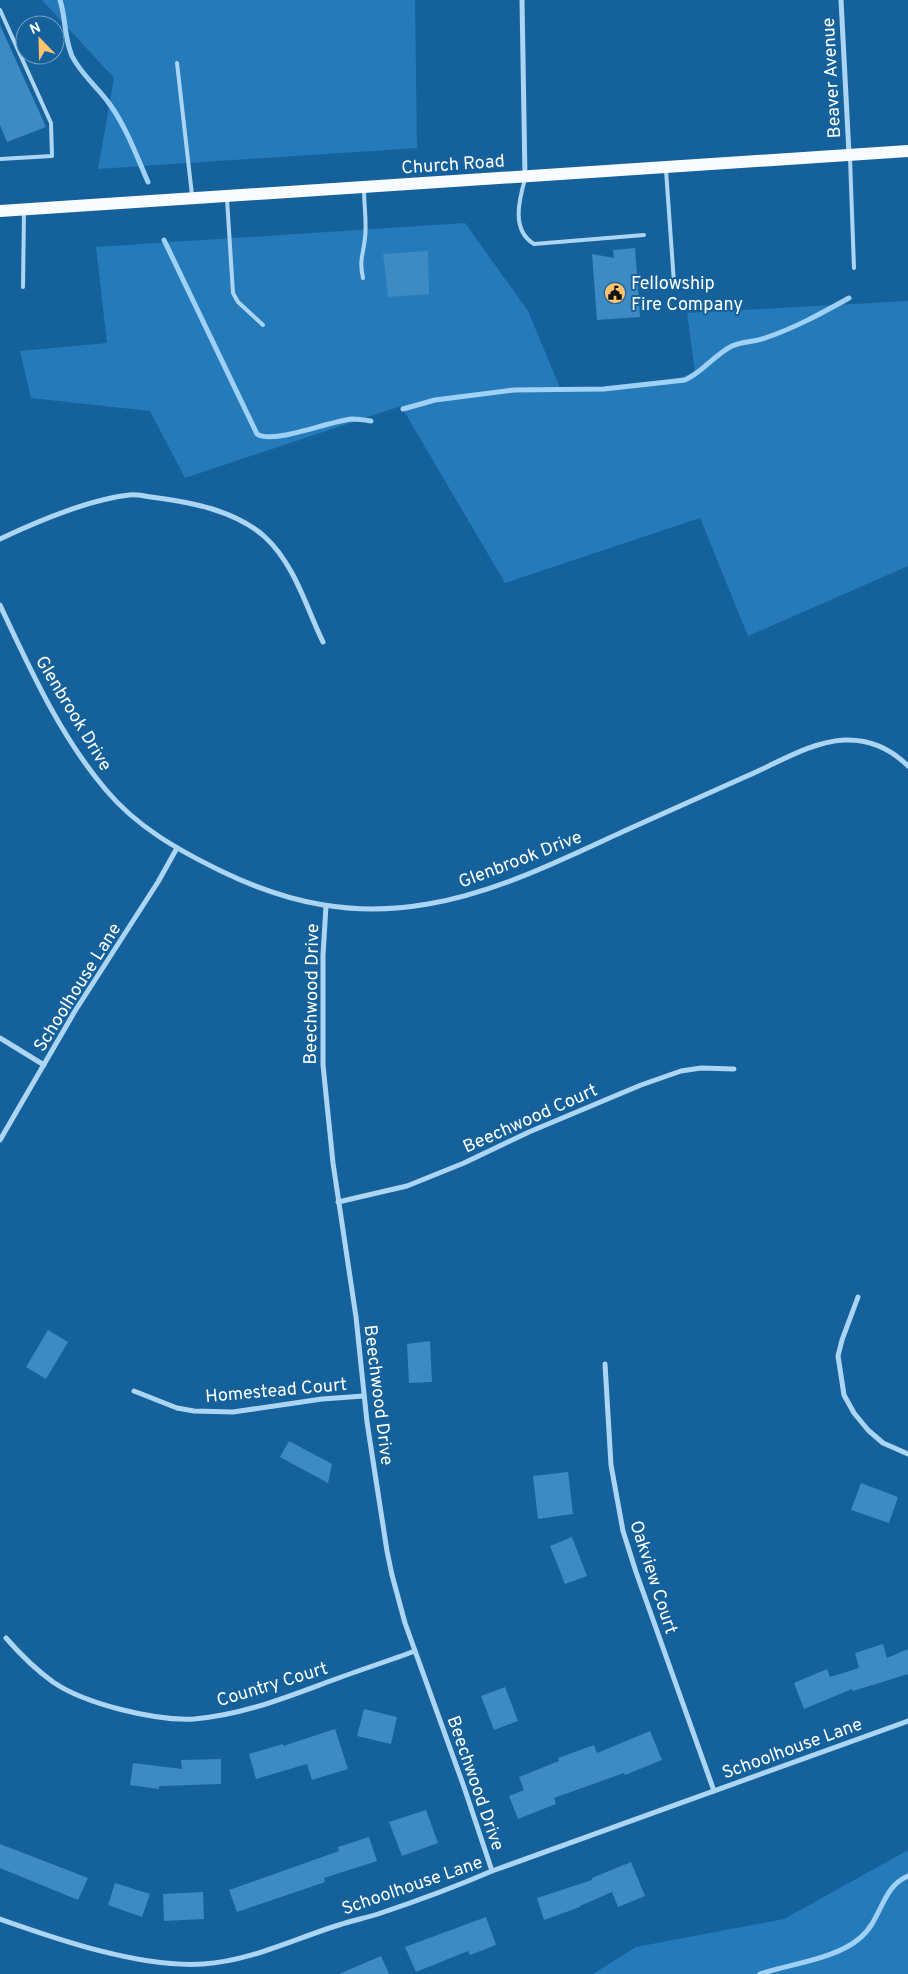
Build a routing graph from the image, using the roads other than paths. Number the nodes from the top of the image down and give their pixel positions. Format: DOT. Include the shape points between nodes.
graph roads {
  1 [pos="522,0"];
  2 [pos="841,0"];
  3 [pos="0,10"];
  4 [pos="177,63"];
  5 [pos="908,151"];
  6 [pos="849,155"];
  7 [pos="0,159"];
  8 [pos="666,167"];
  9 [pos="526,177"];
  10 [pos="364,187"];
  11 [pos="227,196"];
  12 [pos="192,199"];
  13 [pos="24,210"];
  14 [pos="0,211"];
  15 [pos="644,235"];
  16 [pos="854,268"];
  17 [pos="363,278"];
  18 [pos="674,283"];
  19 [pos="23,287"];
  20 [pos="263,325"];
  21 [pos="0,539"];
  22 [pos="0,605"];
  23 [pos="323,642"];
  24 [pos="908,766"];
  25 [pos="177,848"];
  26 [pos="326,906"];
  27 [pos="0,1038"];
  28 [pos="44,1065"];
  29 [pos="734,1069"];
  30 [pos="0,1140"];
  31 [pos="338,1202"];
  32 [pos="858,1297"];
  33 [pos="605,1364"];
  34 [pos="134,1391"];
  35 [pos="364,1396"];
  36 [pos="908,1454"];
  37 [pos="6,1638"];
  38 [pos="415,1651"];
  39 [pos="908,1721"];
  40 [pos="714,1791"];
  41 [pos="492,1871"];
  42 [pos="0,1919"];
  1 -- 9 [label="street"];
  2 -- 6 [label="street, Beaver Avenue"];
  3 -- 7 [label="lane" via="51,123 52,156"];
  4 -- 12 [label="lane"];
  5 -- 6 [label="main road, Church Road"];
  6 -- 8 [label="main road, Church Road"];
  6 -- 16 [label="lane"];
  8 -- 9 [label="main road, Church Road"];
  8 -- 18 [label="lane"];
  9 -- 10 [label="main road, Church Road"];
  9 -- 15 [label="lane" via="518,214 527,240 534,244"];
  10 -- 11 [label="main road, Church Road"];
  10 -- 17 [label="lane"];
  11 -- 12 [label="main road, Church Road"];
  11 -- 20 [label="lane" via="233,293 238,302"];
  12 -- 13 [label="main road, Church Road"];
  13 -- 14 [label="main road, Church Road"];
  13 -- 19 [label="lane"];
  21 -- 23 [label="street" via="63,512 130,495 217,511 265,537 289,567"];
  22 -- 25 [label="street, Glenbrook Drive" via="50,706 91,770 123,807"];
  24 -- 26 [label="street, Glenbrook Drive" via="882,747 865,742 845,740 823,744 574,855 478,893 405,908 357,910"];
  25 -- 26 [label="street, Glenbrook Drive" via="248,883 290,898"];
  25 -- 28 [label="street, Schoolhouse Lane"];
  26 -- 31 [label="street, Beechwood Drive" via="323,1057"];
  27 -- 28 [label="street"];
  28 -- 30 [label="street, Schoolhouse Lane"];
  29 -- 31 [label="street, Beechwood Court" via="682,1070 407,1186"];
  31 -- 35 [label="street, Beechwood Drive" via="356,1316"];
  32 -- 36 [label="street" via="838,1356 844,1395 868,1430 883,1443"];
  33 -- 40 [label="street, Oakview Court" via="611,1466 623,1530"];
  34 -- 35 [label="street, Homestead Court" via="177,1408 233,1412"];
  35 -- 38 [label="street, Beechwood Drive" via="392,1575"];
  37 -- 38 [label="street, Country Court" via="39,1672 71,1692 109,1706 193,1719 236,1713"];
  38 -- 41 [label="street, Beechwood Drive"];
  39 -- 40 [label="street, Schoolhouse Lane"];
  40 -- 41 [label="street, Schoolhouse Lane"];
  41 -- 42 [label="street, Schoolhouse Lane" via="427,1897 287,1944 204,1964 158,1963 134,1958"];
}
